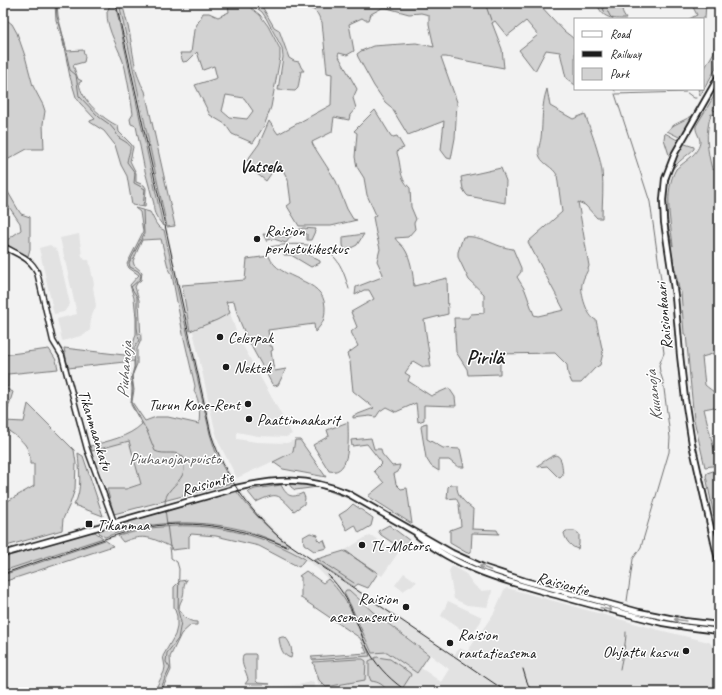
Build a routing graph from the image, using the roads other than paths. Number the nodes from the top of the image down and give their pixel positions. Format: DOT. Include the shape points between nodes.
graph roads {
  1 [pos="719,76"];
  2 [pos="3,246"];
  3 [pos="114,522"];
  4 [pos="412,530"];
  5 [pos="3,554"];
  6 [pos="719,564"];
  7 [pos="719,625"];
  8 [pos="719,630"];
  1 -- 6 [label="main road, Raisionkaari" via="673,157 665,179 663,200 676,296 685,399 692,444"];
  2 -- 3 [label="street, Tikanmaankatu" via="28,260 34,267 54,345 62,356 87,449"];
  3 -- 4 [label="main road, Raisiontie" via="260,482 282,480 329,486 383,512"];
  3 -- 5 [label="main road, Raisiontie"];
  7 -- 4 [label="main road, Raisiontie, one-way" via="664,618 518,579 467,560"];
  4 -- 8 [label="main road, Raisiontie, one-way" via="432,547 451,558 501,580 657,622 687,628"];
}
